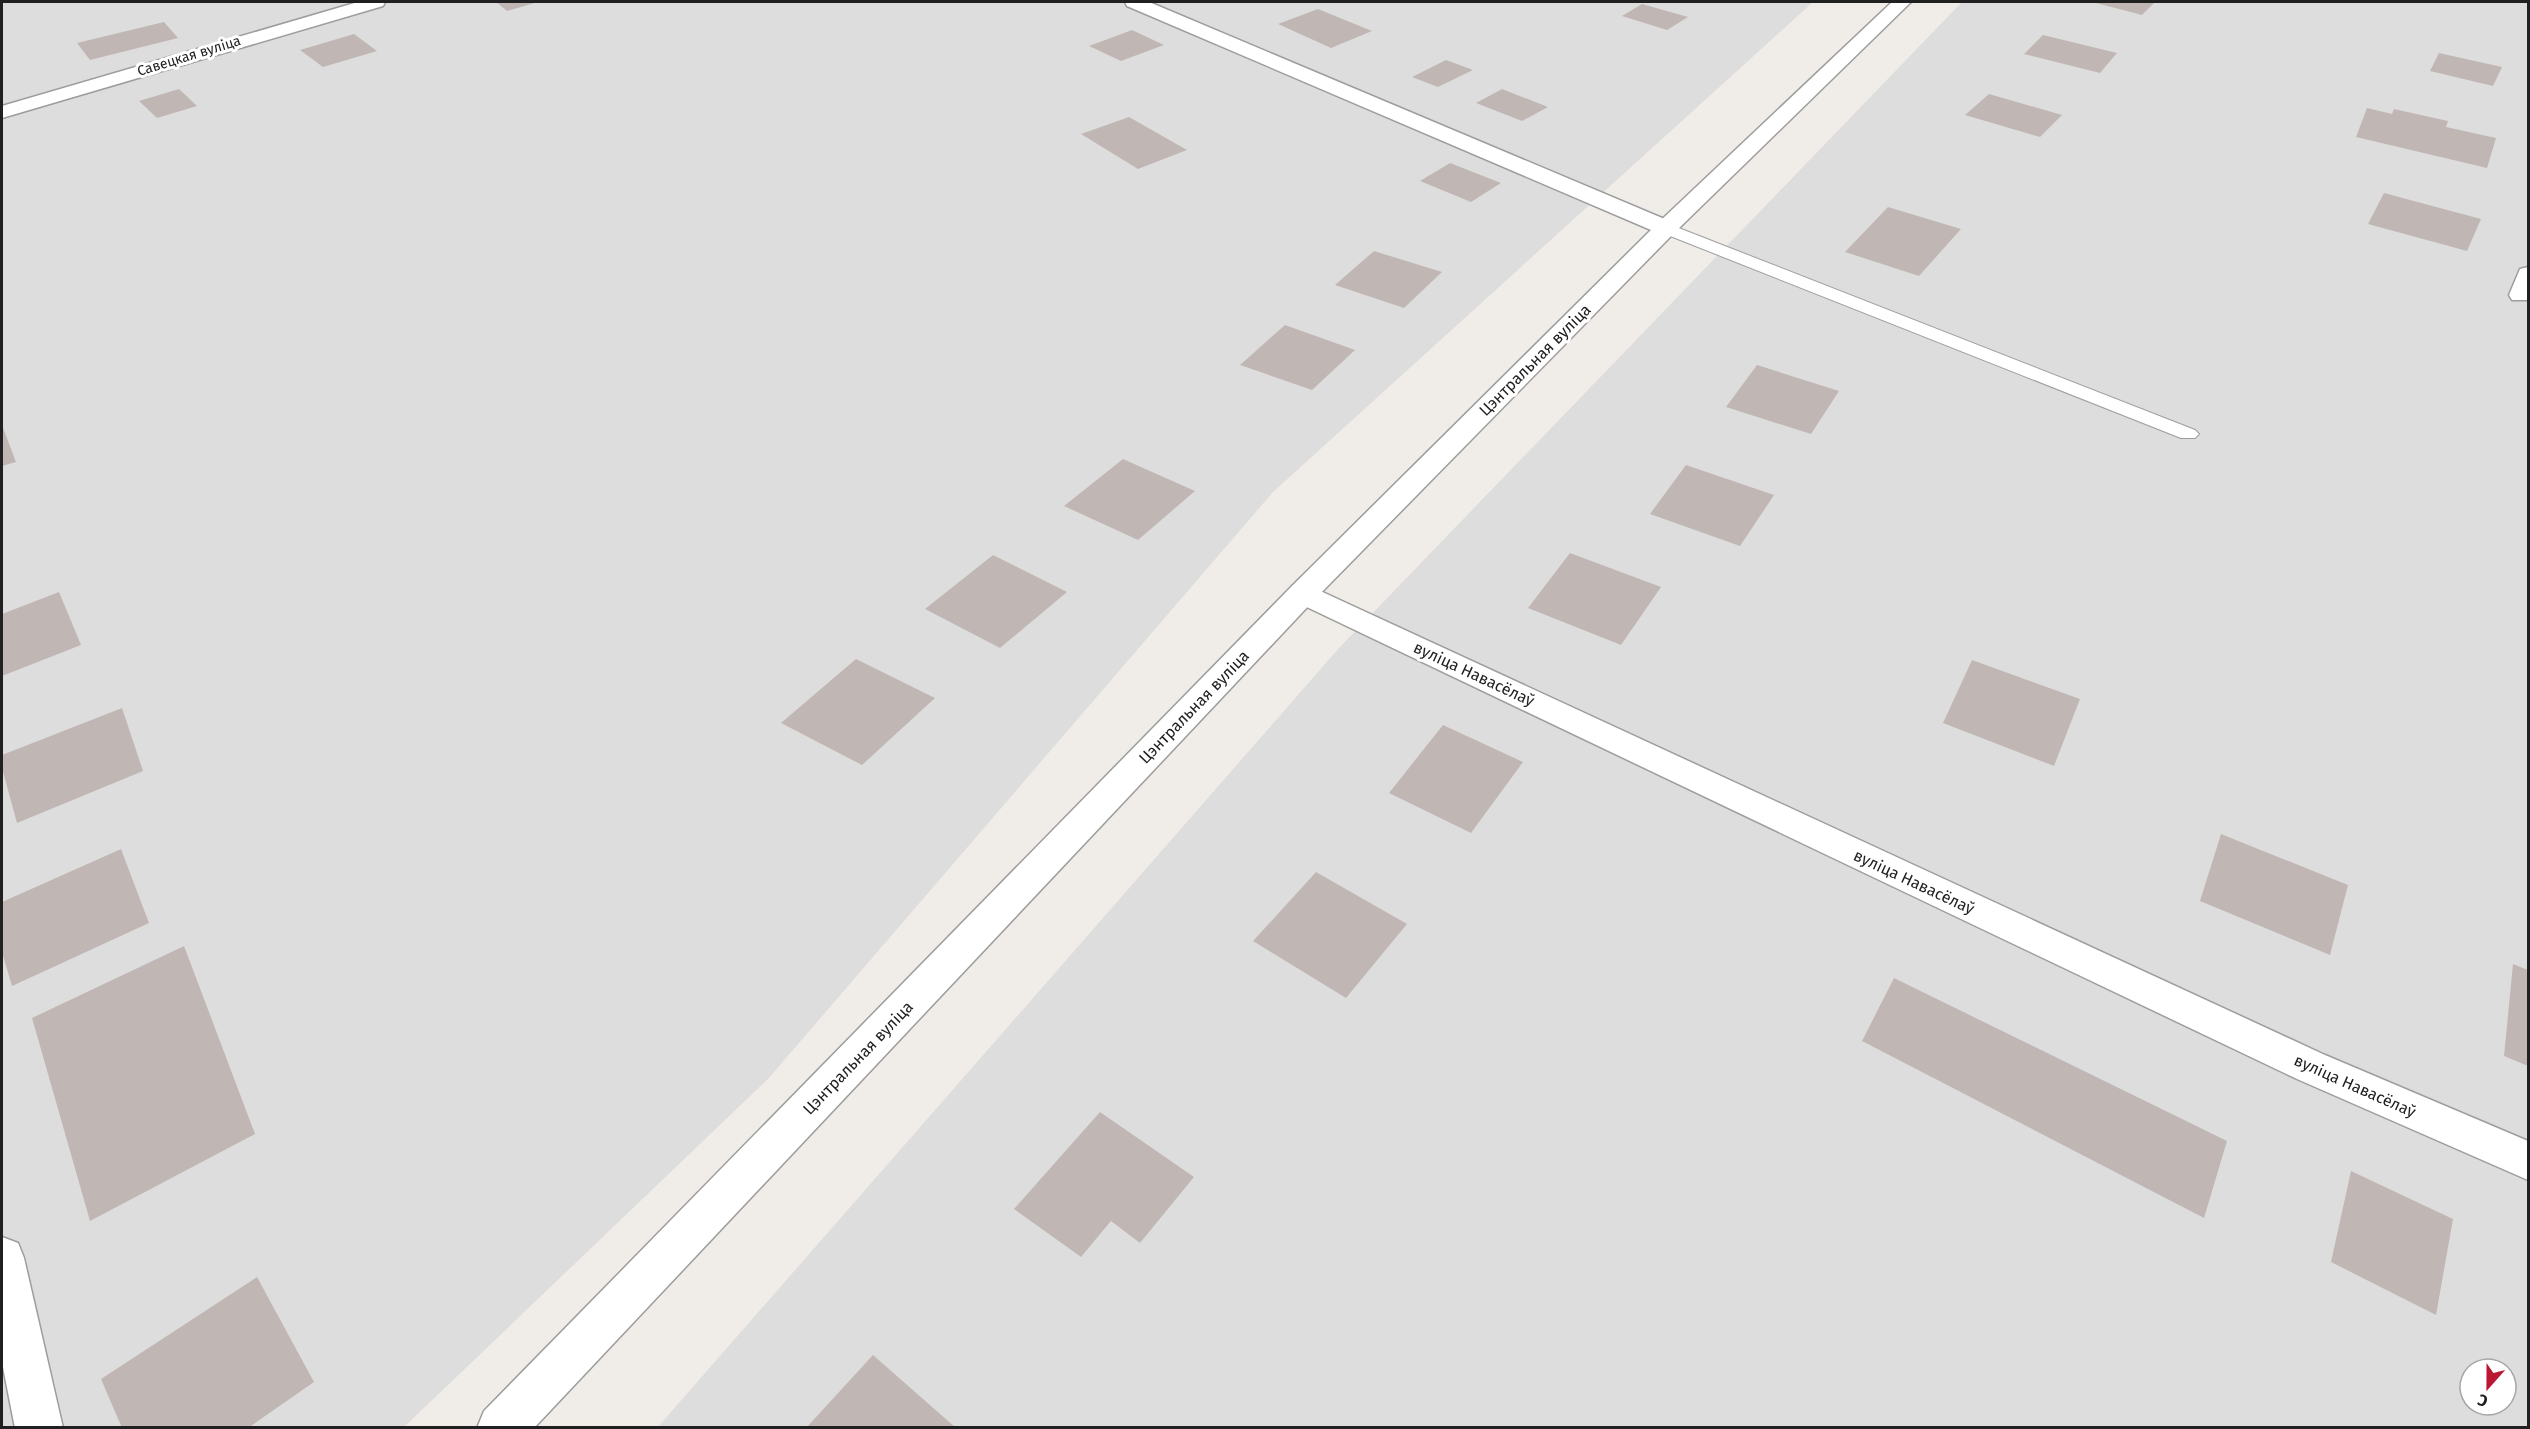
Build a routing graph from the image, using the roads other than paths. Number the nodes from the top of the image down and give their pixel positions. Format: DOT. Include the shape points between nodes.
graph roads {
  1 [pos="376,2"];
  2 [pos="1134,2"];
  3 [pos="1902,2"];
  4 [pos="2,112"];
  5 [pos="1666,228"];
  6 [pos="2188,434"];
  7 [pos="1303,593"];
  8 [pos="2529,1161"];
  9 [pos="2,1258"];
  10 [pos="39,1428"];
  11 [pos="501,1428"];
  1 -- 4 [label="street, Савецкая вуліца"];
  2 -- 5 [label="street"];
  3 -- 5 [label="street, Цэнтральная вуліца"];
  5 -- 6 [label="lane"];
  5 -- 7 [label="street, Цэнтральная вуліца"];
  7 -- 8 [label="street, вуліца Навасёлаў" via="2312,1067"];
  7 -- 11 [label="street, Цэнтральная вуліца"];
  9 -- 10 [label="street"];
}
